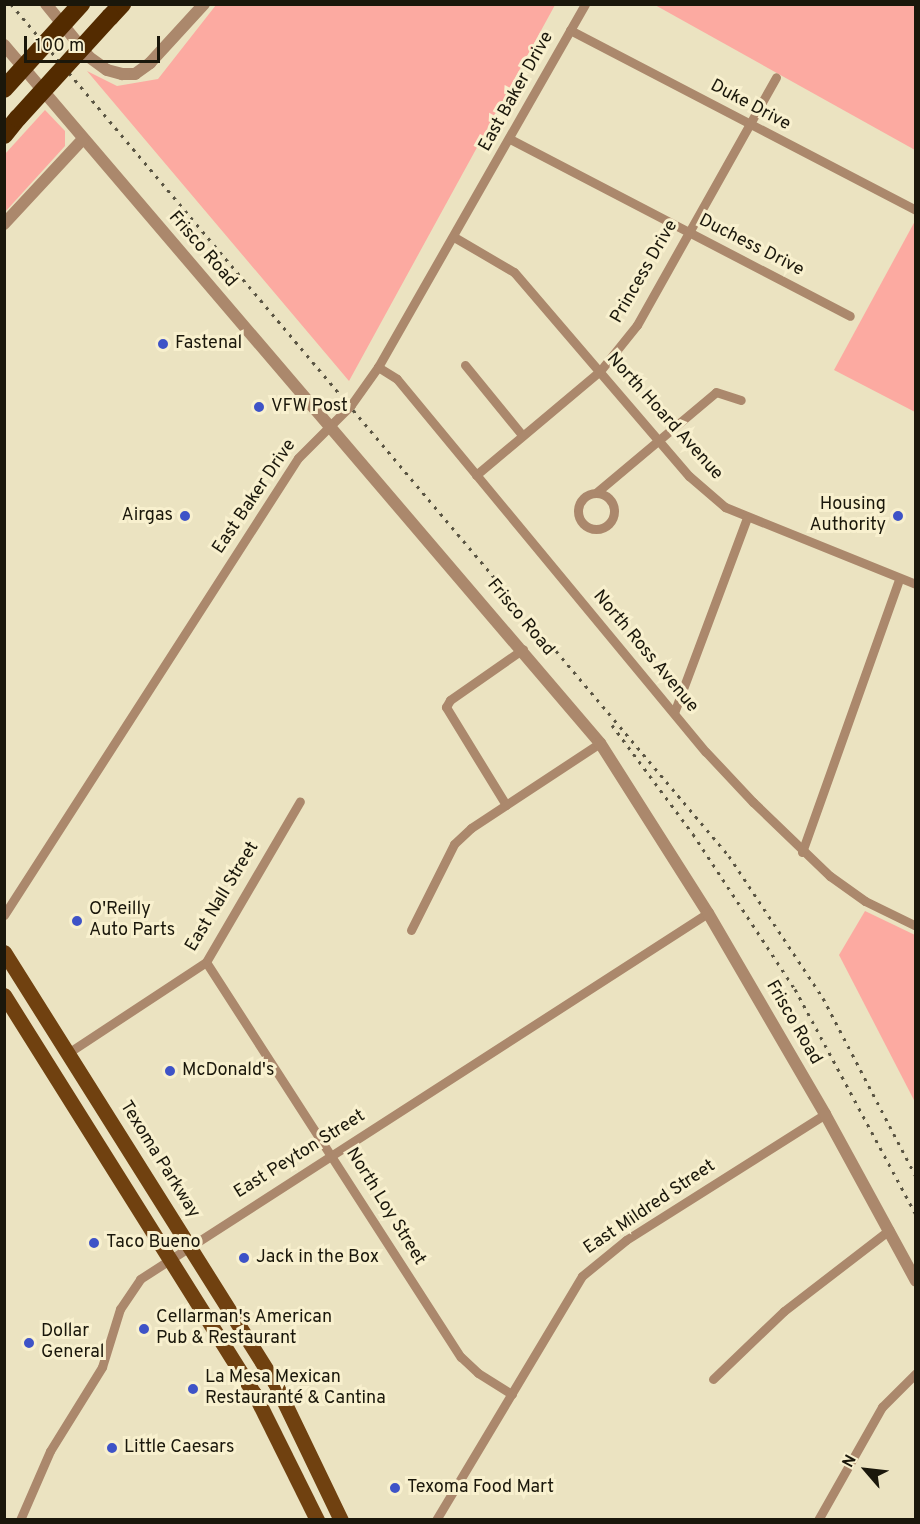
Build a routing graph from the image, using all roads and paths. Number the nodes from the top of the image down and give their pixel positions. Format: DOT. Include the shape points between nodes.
graph roads {
  1 [pos="46,4"];
  2 [pos="81,4"];
  3 [pos="204,4"];
  4 [pos="585,4"];
  5 [pos="116,11"];
  6 [pos="570,30"];
  7 [pos="4,45"];
  8 [pos="777,77"];
  9 [pos="4,89"];
  10 [pos="749,124"];
  11 [pos="5,134"];
  12 [pos="510,139"];
  13 [pos="83,140"];
  14 [pos="915,210"];
  15 [pos="4,224"];
  16 [pos="688,232"];
  17 [pos="454,237"];
  18 [pos="850,316"];
  19 [pos="465,365"];
  20 [pos="378,367"];
  21 [pos="600,371"];
  22 [pos="741,400"];
  23 [pos="329,423"];
  24 [pos="522,435"];
  25 [pos="658,437"];
  26 [pos="476,475"];
  27 [pos="597,492"];
  28 [pos="747,518"];
  29 [pos="899,579"];
  30 [pos="915,584"];
  31 [pos="523,649"];
  32 [pos="674,712"];
  33 [pos="600,743"];
  34 [pos="300,801"];
  35 [pos="506,805"];
  36 [pos="802,852"];
  37 [pos="708,913"];
  38 [pos="4,915"];
  39 [pos="915,926"];
  40 [pos="411,930"];
  41 [pos="4,952"];
  42 [pos="206,962"];
  43 [pos="4,995"];
  44 [pos="68,1053"];
  45 [pos="825,1114"];
  46 [pos="333,1154"];
  47 [pos="889,1230"];
  48 [pos="189,1245"];
  49 [pos="171,1256"];
  50 [pos="915,1281"];
  51 [pos="915,1373"];
  52 [pos="713,1379"];
  53 [pos="512,1394"];
  54 [pos="20,1520"];
  55 [pos="317,1520"];
  56 [pos="341,1520"];
  57 [pos="436,1520"];
  58 [pos="818,1520"];
  1 -- 3 [label="street" via="89,57 107,70 122,74 135,74 150,63"];
  2 -- 9 [label="highway, bridge"];
  4 -- 6 [label="street, East Baker Drive"];
  5 -- 11 [label="highway, bridge"];
  6 -- 10 [label="street, Duke Drive"];
  6 -- 12 [label="street, East Baker Drive"];
  7 -- 13 [label="street, Frisco Road"];
  8 -- 10 [label="street, Princess Drive"];
  10 -- 14 [label="street, Duke Drive"];
  10 -- 16 [label="street, Princess Drive"];
  12 -- 16 [label="street, Duchess Drive"];
  12 -- 17 [label="street, East Baker Drive"];
  13 -- 15 [label="street"];
  13 -- 23 [label="street, Frisco Road"];
  16 -- 18 [label="street, Duchess Drive"];
  16 -- 21 [label="street, Princess Drive" via="637,325"];
  17 -- 20 [label="street, East Baker Drive"];
  17 -- 21 [label="street, North Hoard Avenue" via="514,272"];
  19 -- 24 [label="street"];
  20 -- 23 [label="street, East Baker Drive" via="351,405"];
  20 -- 26 [label="street, North Ross Avenue" via="397,379"];
  21 -- 24 [label="street, Princess Drive"];
  21 -- 25 [label="street, North Hoard Avenue"];
  22 -- 25 [label="street" via="716,392"];
  23 -- 31 [label="street, Frisco Road"];
  23 -- 38 [label="street, East Baker Drive" via="298,458"];
  24 -- 26 [label="street, Princess Drive"];
  25 -- 27 [label="street"];
  25 -- 28 [label="street, North Hoard Avenue" via="689,476 725,507"];
  26 -- 32 [label="street, North Ross Avenue"];
  27 -- 27 [label="street" via="608,497 614,515 607,526 595,529 584,525 577,510 585,495"];
  28 -- 29 [label="street, North Hoard Avenue"];
  28 -- 32 [label="street"];
  29 -- 30 [label="street, North Hoard Avenue"];
  29 -- 36 [label="street"];
  31 -- 33 [label="street, Frisco Road"];
  31 -- 35 [label="street" via="450,700 446,707"];
  32 -- 36 [label="street, North Ross Avenue" via="714,761"];
  33 -- 35 [label="street"];
  33 -- 37 [label="street, Frisco Road"];
  34 -- 42 [label="street, East Nall Street"];
  35 -- 40 [label="street" via="454,844"];
  36 -- 39 [label="street, North Ross Avenue" via="865,901"];
  37 -- 45 [label="street, Frisco Road"];
  37 -- 46 [label="street, East Peyton Street"];
  41 -- 44 [label="main road, Texoma Parkway"];
  42 -- 44 [label="street, East Nall Street"];
  42 -- 46 [label="street, North Loy Street"];
  43 -- 49 [label="main road"];
  44 -- 48 [label="main road, Texoma Parkway"];
  45 -- 47 [label="street, Frisco Road"];
  45 -- 53 [label="street, East Mildred Street" via="597,1261 568,1294"];
  46 -- 48 [label="street, East Peyton Street"];
  46 -- 53 [label="street, North Loy Street" via="461,1357 477,1373"];
  47 -- 50 [label="street, Frisco Road"];
  47 -- 52 [label="street" via="784,1311"];
  48 -- 49 [label="street, East Peyton Street"];
  48 -- 56 [label="main road, Texoma Parkway" via="275,1383"];
  49 -- 54 [label="street, East Peyton Street" via="129,1290 102,1367 50,1451"];
  49 -- 55 [label="main road" via="254,1393"];
  51 -- 58 [label="street" via="882,1407"];
  53 -- 57 [label="street, East Mildred Street"];
}
